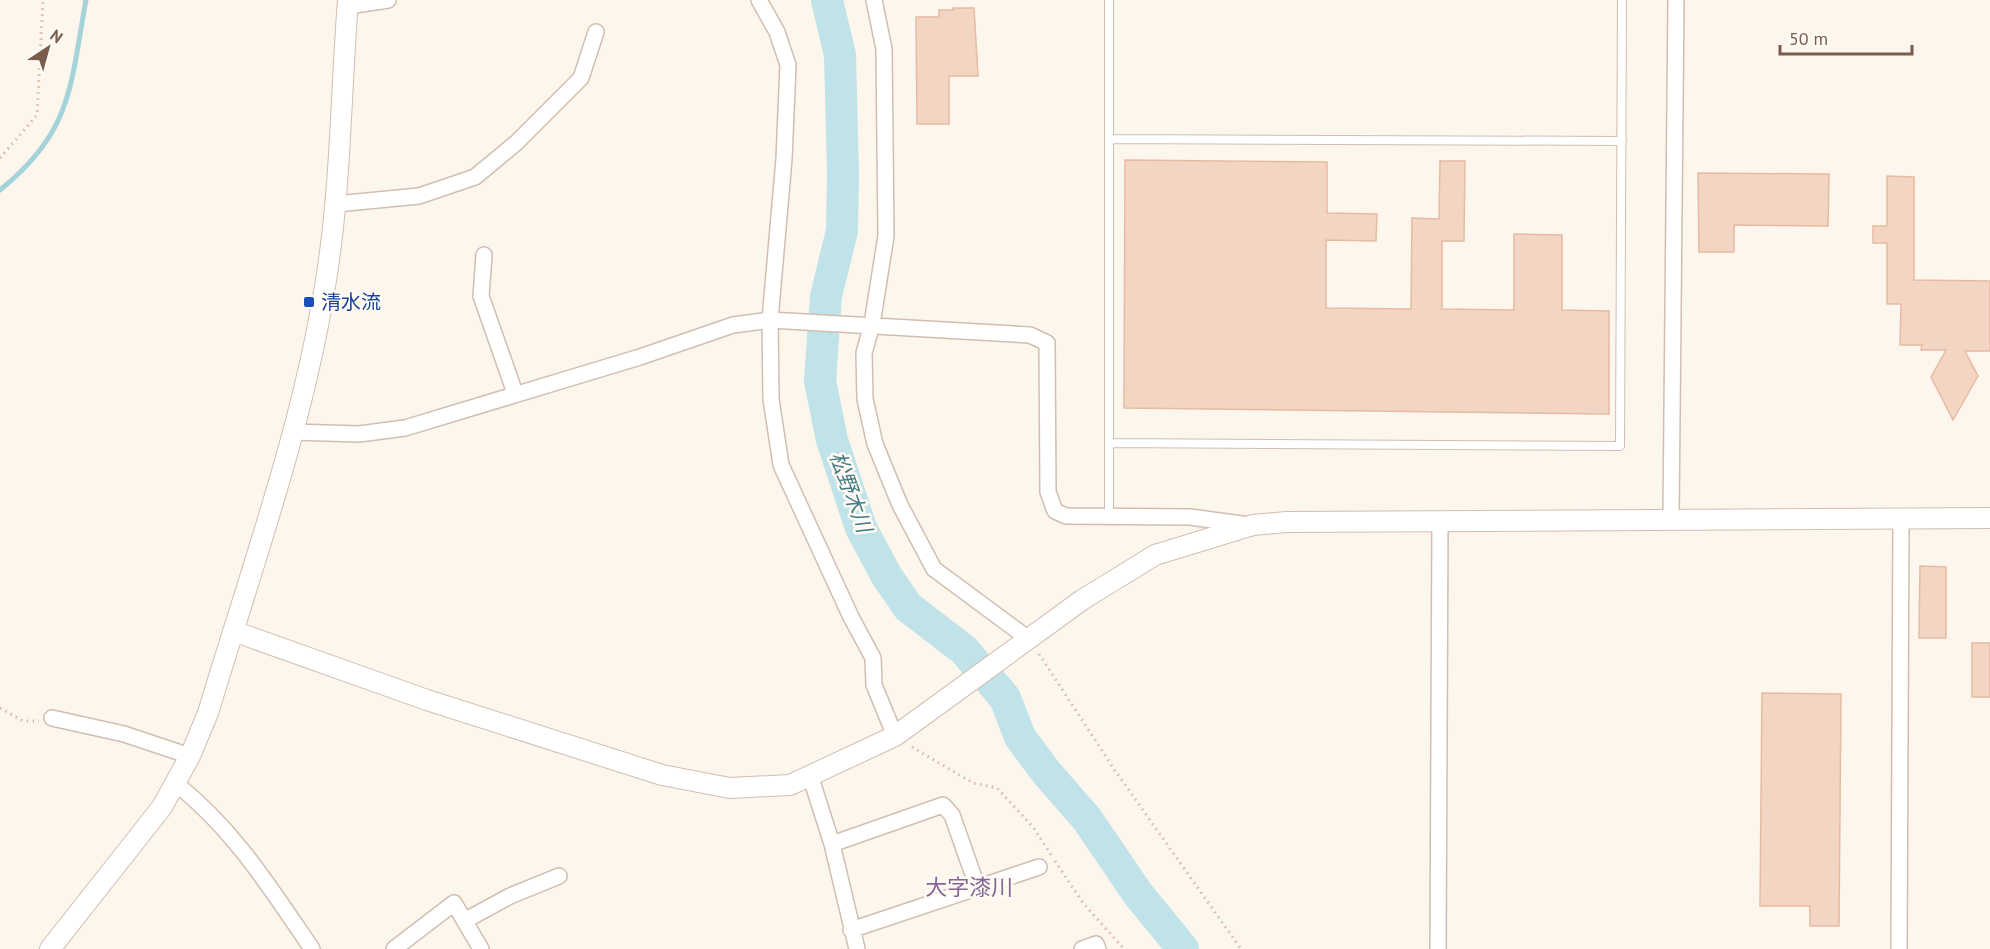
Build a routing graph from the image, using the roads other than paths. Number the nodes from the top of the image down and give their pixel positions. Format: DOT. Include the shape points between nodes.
graph roads {
  1 [pos="388,0"];
  2 [pos="759,0"];
  3 [pos="874,0"];
  4 [pos="1109,0"];
  5 [pos="1622,0"];
  6 [pos="1676,0"];
  7 [pos="348,3"];
  8 [pos="596,32"];
  9 [pos="1109,139"];
  10 [pos="1622,141"];
  11 [pos="336,204"];
  12 [pos="484,255"];
  13 [pos="770,320"];
  14 [pos="872,324"];
  15 [pos="515,393"];
  16 [pos="293,432"];
  17 [pos="1109,443"];
  18 [pos="1109,516"];
  19 [pos="1671,518"];
  20 [pos="1990,518"];
  21 [pos="1901,519"];
  22 [pos="1440,521"];
  23 [pos="1253,525"];
  24 [pos="232,631"];
  25 [pos="1026,642"];
  26 [pos="52,718"];
  27 [pos="902,732"];
  28 [pos="190,756"];
  29 [pos="810,776"];
  30 [pos="175,783"];
  31 [pos="832,844"];
  32 [pos="1039,867"];
  33 [pos="559,876"];
  34 [pos="977,886"];
  35 [pos="466,920"];
  36 [pos="851,930"];
  37 [pos="50,949"];
  38 [pos="312,949"];
  39 [pos="394,949"];
  40 [pos="481,949"];
  41 [pos="857,949"];
  42 [pos="1083,949"];
  43 [pos="1098,949"];
  44 [pos="1438,949"];
  45 [pos="1899,949"];
  1 -- 7 [label="street"];
  2 -- 13 [label="street" via="777,32 788,65"];
  3 -- 14 [label="street" via="884,49 886,236"];
  4 -- 9 [label="lane"];
  5 -- 10 [label="lane"];
  6 -- 19 [label="street"];
  7 -- 11 [label="street"];
  8 -- 11 [label="street" via="581,78 516,143 475,177 419,196"];
  9 -- 10 [label="lane"];
  9 -- 17 [label="lane"];
  10 -- 17 [label="lane" via="1620,446"];
  11 -- 16 [label="street" via="318,326"];
  12 -- 15 [label="street" via="481,296"];
  13 -- 14 [label="street"];
  13 -- 15 [label="street" via="732,326"];
  13 -- 27 [label="street" via="771,399 781,465 873,658 874,686"];
  14 -- 18 [label="street" via="1030,335 1047,343 1048,492 1055,511 1066,516"];
  14 -- 25 [label="street" via="864,353 866,399 875,444 900,505 934,569"];
  15 -- 16 [label="street" via="405,428 359,434"];
  16 -- 24 [label="street"];
  17 -- 18 [label="lane"];
  18 -- 23 [label="street" via="1190,517"];
  19 -- 21 [label="street"];
  19 -- 22 [label="street"];
  20 -- 21 [label="street"];
  21 -- 45 [label="street"];
  22 -- 23 [label="street"];
  22 -- 44 [label="street"];
  23 -- 25 [label="street" via="1155,555 1082,600"];
  24 -- 28 [label="street" via="208,713"];
  24 -- 29 [label="street" via="427,700 662,775 729,788 790,785"];
  25 -- 27 [label="street"];
  26 -- 28 [label="street" via="124,734"];
  27 -- 29 [label="street"];
  28 -- 30 [label="street"];
  29 -- 31 [label="street"];
  30 -- 37 [label="street" via="162,807"];
  30 -- 38 [label="street" via="203,804 245,850"];
  31 -- 34 [label="street" via="943,805 952,815"];
  31 -- 36 [label="street"];
  32 -- 34 [label="street"];
  33 -- 35 [label="street"];
  34 -- 36 [label="street"];
  35 -- 39 [label="street" via="453,903"];
  35 -- 40 [label="street"];
  36 -- 41 [label="street"];
  42 -- 43 [label="street" via="1096,944"];
}
